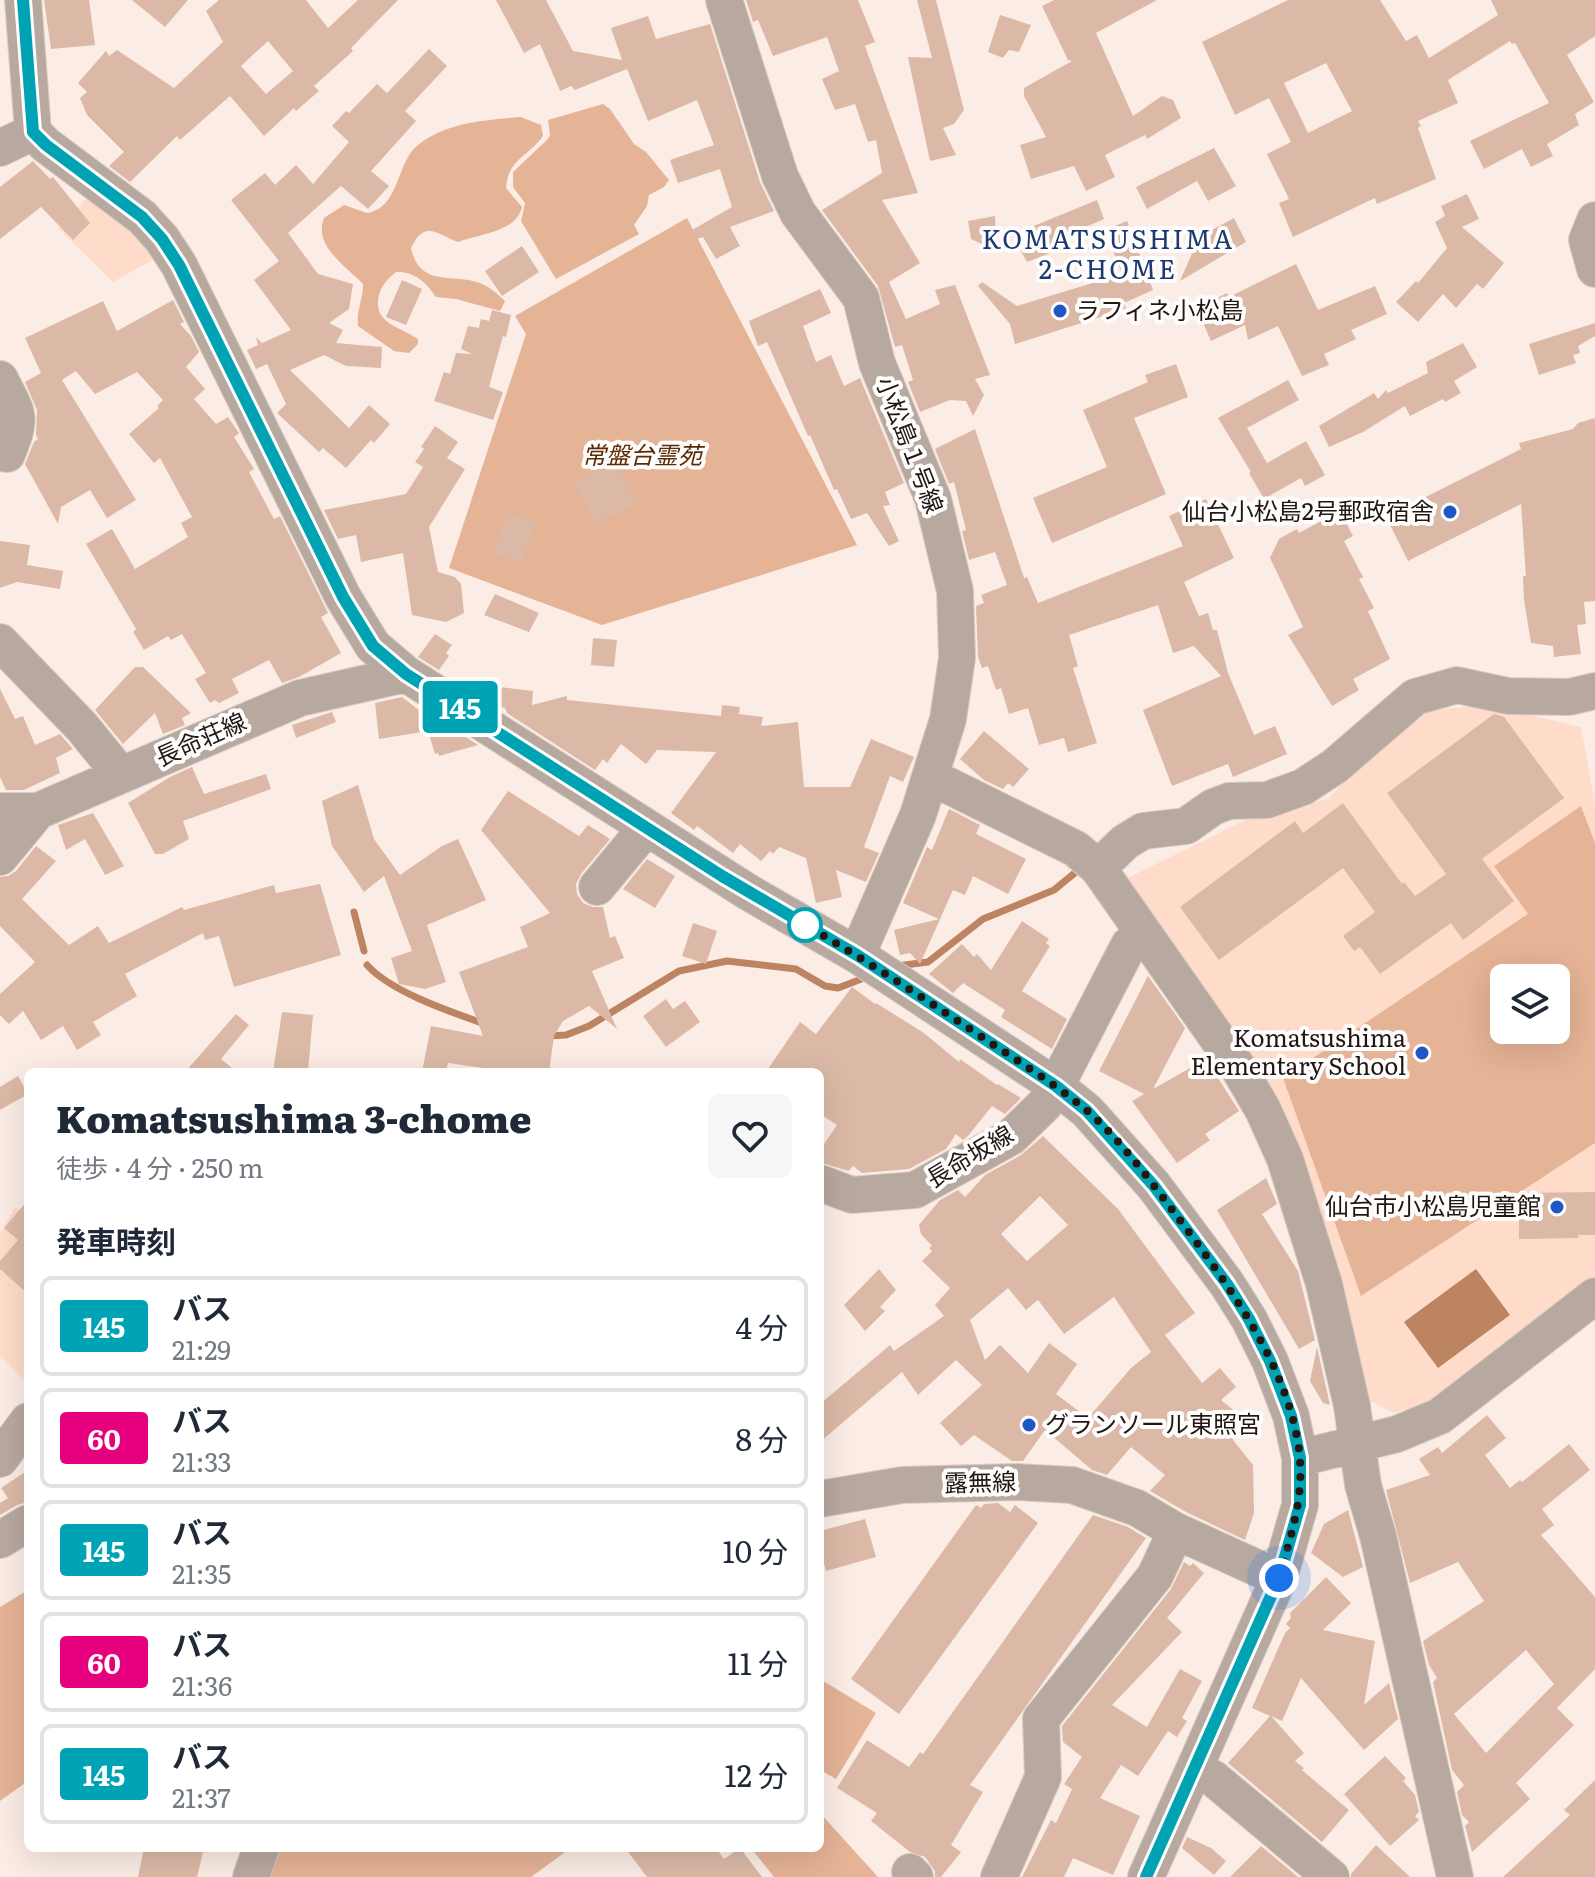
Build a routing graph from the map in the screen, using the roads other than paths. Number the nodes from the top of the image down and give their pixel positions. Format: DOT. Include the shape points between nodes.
graph roads {
  1 [pos="23,0"];
  2 [pos="724,0"];
  3 [pos="33,132"];
  4 [pos="0,148"];
  5 [pos="1595,220"];
  6 [pos="1595,269"];
  7 [pos="0,379"];
  8 [pos="7,454"];
  9 [pos="0,642"];
  10 [pos="406,674"];
  11 [pos="1595,691"];
  12 [pos="121,775"];
  13 [pos="931,777"];
  14 [pos="0,811"];
  15 [pos="38,811"];
  16 [pos="646,828"];
  17 [pos="0,857"];
  18 [pos="1098,868"];
  19 [pos="597,887"];
  20 [pos="1143,935"];
  21 [pos="857,955"];
  22 [pos="1056,1086"];
  23 [pos="824,1184"];
  24 [pos="1595,1296"];
  25 [pos="24,1426"];
  26 [pos="1358,1444"];
  27 [pos="1300,1458"];
  28 [pos="0,1459"];
  29 [pos="824,1498"];
  30 [pos="24,1525"];
  31 [pos="1176,1531"];
  32 [pos="0,1540"];
  33 [pos="1279,1578"];
  34 [pos="1195,1769"];
  35 [pos="260,1852"];
  36 [pos="251,1877"];
  37 [pos="999,1877"];
  38 [pos="1146,1877"];
  39 [pos="1331,1877"];
  40 [pos="1455,1877"];
  1 -- 3 [label="street"];
  2 -- 13 [label="street, 小松島１号線" via="780,176 798,213 861,298 877,363 933,499 958,623 948,719"];
  3 -- 4 [label="street"];
  3 -- 10 [label="street" via="142,217 162,239 343,597 373,646"];
  5 -- 6 [label="street" via="1587,240"];
  7 -- 8 [label="street" via="18,422"];
  9 -- 12 [label="street" via="72,715"];
  10 -- 12 [label="street, 長命荘線" via="300,698"];
  10 -- 16 [label="street"];
  11 -- 18 [label="street" via="1569,697 1508,696 1457,685 1415,697 1303,787 1267,800 1229,801 1186,826 1143,831"];
  12 -- 15 [label="street, 長命荘線"];
  13 -- 18 [label="street" via="1076,849"];
  13 -- 21 [label="street, 小松島１号線"];
  14 -- 15 [label="street, 長命荘線"];
  15 -- 17 [label="street"];
  16 -- 19 [label="street"];
  16 -- 21 [label="street"];
  18 -- 20 [label="street"];
  20 -- 22 [label="street, 長命坂線" via="1129,945"];
  20 -- 26 [label="street" via="1239,1069 1285,1159 1324,1284"];
  21 -- 22 [label="street"];
  22 -- 23 [label="street, 長命坂線" via="1011,1137 915,1190 852,1195"];
  22 -- 27 [label="street" via="1117,1142 1227,1284 1270,1361"];
  24 -- 26 [label="street" via="1440,1416"];
  25 -- 28 [label="street"];
  26 -- 27 [label="street"];
  26 -- 40 [label="street" via="1363,1485"];
  27 -- 33 [label="street" via="1300,1505"];
  29 -- 31 [label="street, 露無線" via="902,1485 1072,1485 1137,1508"];
  30 -- 32 [label="street"];
  31 -- 33 [label="street, 露無線"];
  31 -- 37 [label="street" via="1155,1576 1041,1719 1043,1777"];
  33 -- 34 [label="street"];
  34 -- 38 [label="street"];
  34 -- 39 [label="street"];
  35 -- 36 [label="street"];
}
